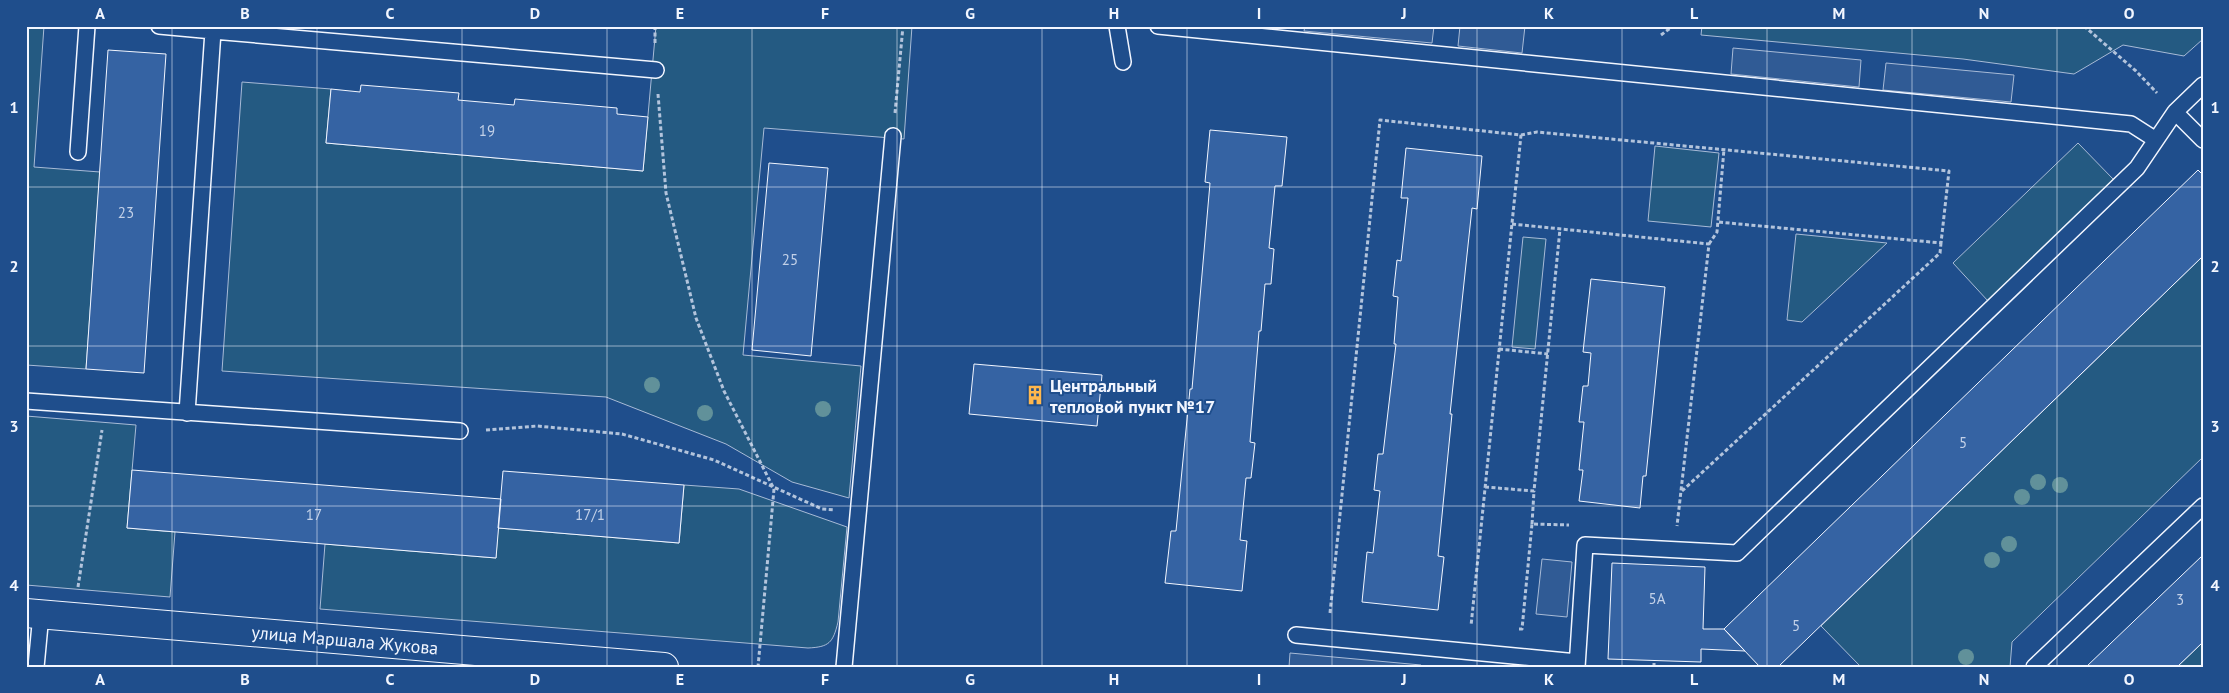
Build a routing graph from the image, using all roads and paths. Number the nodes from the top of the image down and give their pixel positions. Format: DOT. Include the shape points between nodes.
graph roads {
  1 [pos="87,26"];
  2 [pos="159,26"];
  3 [pos="655,26"];
  4 [pos="902,26"];
  5 [pos="1117,26"];
  6 [pos="1158,26"];
  7 [pos="1673,26"];
  8 [pos="2084,26"];
  9 [pos="214,31"];
  10 [pos="1661,35"];
  11 [pos="1123,62"];
  12 [pos="656,70"];
  13 [pos="2203,86"];
  14 [pos="2175,112"];
  15 [pos="1521,135"];
  16 [pos="892,136"];
  17 [pos="2156,140"];
  18 [pos="2203,140"];
  19 [pos="1724,150"];
  20 [pos="78,152"];
  21 [pos="1718,222"];
  22 [pos="1512,224"];
  23 [pos="1560,229"];
  24 [pos="1941,243"];
  25 [pos="1709,244"];
  26 [pos="1499,350"];
  27 [pos="1548,354"];
  28 [pos="26,402"];
  29 [pos="106,407"];
  30 [pos="187,413"];
  31 [pos="460,431"];
  32 [pos="1485,487"];
  33 [pos="774,488"];
  34 [pos="1534,491"];
  35 [pos="1681,491"];
  36 [pos="2203,506"];
  37 [pos="858,513"];
  38 [pos="1532,524"];
  39 [pos="1570,525"];
  40 [pos="1677,529"];
  41 [pos="1330,612"];
  42 [pos="1340,612"];
  43 [pos="34,614"];
  44 [pos="74,617"];
  45 [pos="1462,625"];
  46 [pos="1471,626"];
  47 [pos="1480,626"];
  48 [pos="1514,629"];
  49 [pos="1296,636"];
  50 [pos="1328,639"];
  51 [pos="1469,652"];
  52 [pos="1654,660"];
  53 [pos="1577,664"];
  54 [pos="36,667"];
  55 [pos="664,667"];
  56 [pos="758,667"];
  57 [pos="844,667"];
  58 [pos="1654,667"];
  59 [pos="2034,667"];
  1 -- 20 [label="lane"];
  2 -- 9 [label="lane"];
  3 -- 12 [label="path"];
  4 -- 16 [label="path"];
  5 -- 11 [label="lane"];
  6 -- 17 [label="lane" via="2131,124"];
  7 -- 10 [label="path"];
  8 -- 14 [label="path" via="2136,71"];
  9 -- 12 [label="lane"];
  9 -- 30 [label="lane"];
  12 -- 33 [label="path" via="666,193 696,318 724,392"];
  13 -- 14 [label="lane"];
  14 -- 17 [label="lane"];
  14 -- 18 [label="lane"];
  15 -- 19 [label="path" via="1537,132"];
  15 -- 22 [label="path"];
  15 -- 41 [label="path" via="1380,120"];
  16 -- 37 [label="lane"];
  17 -- 53 [label="lane" via="2137,168 1737,553 1585,545"];
  19 -- 21 [label="path"];
  19 -- 24 [label="path" via="1948,171"];
  21 -- 24 [label="path"];
  21 -- 25 [label="path" via="1717,232"];
  22 -- 23 [label="path"];
  22 -- 26 [label="path"];
  23 -- 25 [label="path"];
  23 -- 27 [label="path"];
  24 -- 35 [label="path" via="1940,253"];
  25 -- 35 [label="path"];
  26 -- 27 [label="path"];
  26 -- 32 [label="path"];
  27 -- 34 [label="path"];
  28 -- 29 [label="lane"];
  29 -- 30 [label="lane"];
  29 -- 44 [label="path"];
  30 -- 31 [label="lane"];
  31 -- 33 [label="path" via="537,426 622,434 714,460"];
  32 -- 34 [label="path"];
  32 -- 46 [label="path"];
  33 -- 37 [label="path" via="822,509"];
  33 -- 56 [label="path"];
  34 -- 38 [label="path"];
  35 -- 40 [label="path"];
  36 -- 59 [label="lane"];
  37 -- 57 [label="lane"];
  38 -- 39 [label="path"];
  38 -- 48 [label="path" via="1522,630"];
  41 -- 42 [label="path"];
  41 -- 50 [label="path"];
  43 -- 44 [label="street, улица Маршала Жукова"];
  43 -- 54 [label="lane"];
  44 -- 55 [label="street, улица Маршала Жукова"];
  45 -- 46 [label="path"];
  46 -- 47 [label="path"];
  46 -- 51 [label="path"];
  49 -- 50 [label="lane"];
  50 -- 51 [label="lane"];
  51 -- 53 [label="lane"];
  52 -- 58 [label="path"];
}
